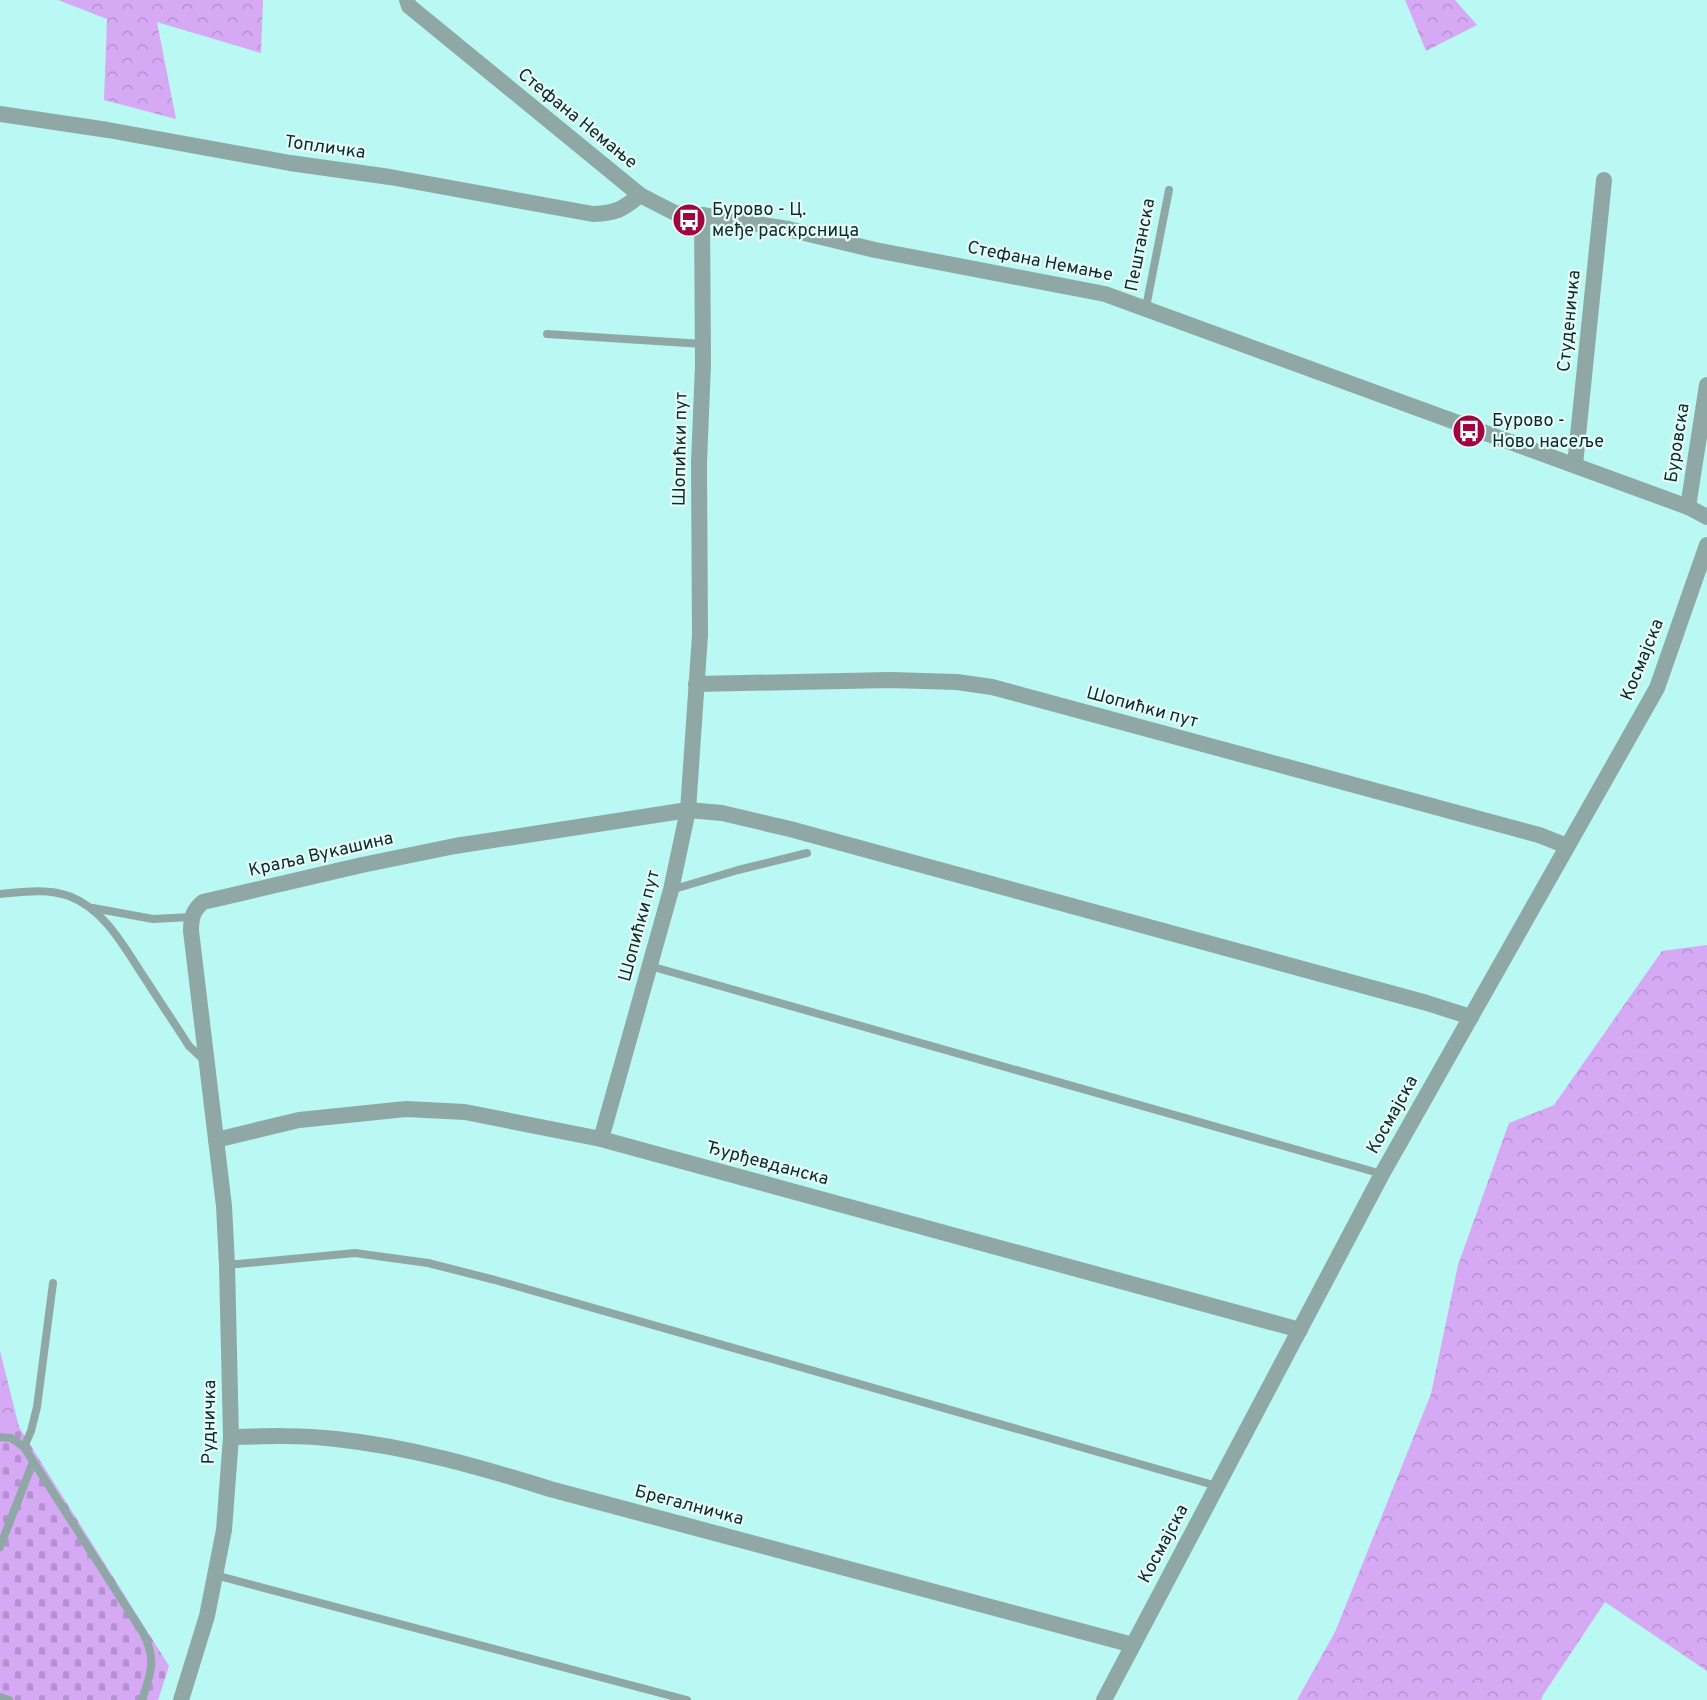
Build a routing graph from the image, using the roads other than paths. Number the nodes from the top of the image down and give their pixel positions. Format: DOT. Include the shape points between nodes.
graph roads {
  1 [pos="407,0"];
  2 [pos="0,114"];
  3 [pos="1604,180"];
  4 [pos="1168,190"];
  5 [pos="640,195"];
  6 [pos="702,215"];
  7 [pos="1146,307"];
  8 [pos="548,334"];
  9 [pos="703,344"];
  10 [pos="1707,385"];
  11 [pos="1575,465"];
  12 [pos="1688,507"];
  13 [pos="1707,518"];
  14 [pos="1707,545"];
  15 [pos="696,684"];
  16 [pos="688,810"];
  17 [pos="1567,846"];
  18 [pos="807,853"];
  19 [pos="671,890"];
  20 [pos="0,894"];
  21 [pos="89,907"];
  22 [pos="191,917"];
  23 [pos="650,966"];
  24 [pos="1471,1017"];
  25 [pos="207,1062"];
  26 [pos="601,1139"];
  27 [pos="216,1140"];
  28 [pos="1383,1174"];
  29 [pos="227,1265"];
  30 [pos="53,1283"];
  31 [pos="1300,1330"];
  32 [pos="0,1437"];
  33 [pos="231,1437"];
  34 [pos="24,1447"];
  35 [pos="33,1462"];
  36 [pos="1217,1485"];
  37 [pos="0,1547"];
  38 [pos="215,1575"];
  39 [pos="1132,1646"];
  40 [pos="0,1697"];
  41 [pos="9,1700"];
  42 [pos="142,1700"];
  43 [pos="181,1700"];
  44 [pos="687,1700"];
  45 [pos="1104,1700"];
  1 -- 5 [label="street, Стефана Немање" via="447,39"];
  2 -- 5 [label="street, Топличка" via="593,213 613,213"];
  3 -- 11 [label="street, Студеничка"];
  4 -- 7 [label="lane, Пештанска"];
  5 -- 6 [label="street, Стефана Немање" via="675,213"];
  6 -- 7 [label="street, Стефана Немање" via="1106,294"];
  6 -- 9 [label="street, Шопићки пут"];
  7 -- 11 [label="street, Стефана Немање"];
  8 -- 9 [label="lane"];
  9 -- 15 [label="street, Шопићки пут"];
  10 -- 12 [label="street, Буровска"];
  11 -- 12 [label="street, Стефана Немање"];
  12 -- 13 [label="street, Стефана Немање"];
  14 -- 17 [label="street, Космајска" via="1657,688"];
  15 -- 16 [label="street, Шопићки пут"];
  15 -- 17 [label="street, Шопићки пут" via="890,680 992,687 1539,835"];
  16 -- 19 [label="street, Шопићки пут"];
  16 -- 22 [label="street, Краља Вукашина" via="454,846 362,865 203,902"];
  16 -- 24 [label="street, Краља Вукашина" via="722,813 790,829"];
  17 -- 24 [label="street, Космајска"];
  18 -- 19 [label="lane"];
  19 -- 23 [label="street, Шопићки пут"];
  20 -- 21 [label="lane" via="41,890 68,896"];
  21 -- 22 [label="lane" via="153,919"];
  21 -- 25 [label="lane" via="117,937 189,1046"];
  22 -- 25 [label="street"];
  23 -- 26 [label="street, Шопићки пут"];
  23 -- 28 [label="lane"];
  24 -- 28 [label="street, Космајска"];
  25 -- 27 [label="street"];
  26 -- 27 [label="street, Ђурђевданска" via="465,1112 406,1109 299,1120"];
  26 -- 31 [label="street, Ђурђевданска"];
  27 -- 29 [label="street, Рудничка"];
  28 -- 31 [label="street, Космајска"];
  29 -- 33 [label="street, Рудничка"];
  29 -- 36 [label="lane" via="355,1252 429,1263"];
  30 -- 34 [label="lane" via="37,1407"];
  31 -- 36 [label="street, Космајска"];
  32 -- 34 [label="lane" via="11,1438"];
  33 -- 38 [label="street, Рудничка" via="224,1530"];
  33 -- 39 [label="street, Брегалничка" via="336,1439 462,1462"];
  34 -- 35 [label="lane"];
  35 -- 37 [label="lane"];
  35 -- 42 [label="lane" via="147,1642 152,1669"];
  36 -- 39 [label="street, Космајска"];
  38 -- 43 [label="street, Рудничка" via="207,1616"];
  38 -- 44 [label="lane"];
  39 -- 45 [label="street, Космајска"];
  40 -- 41 [label="lane"];
}
